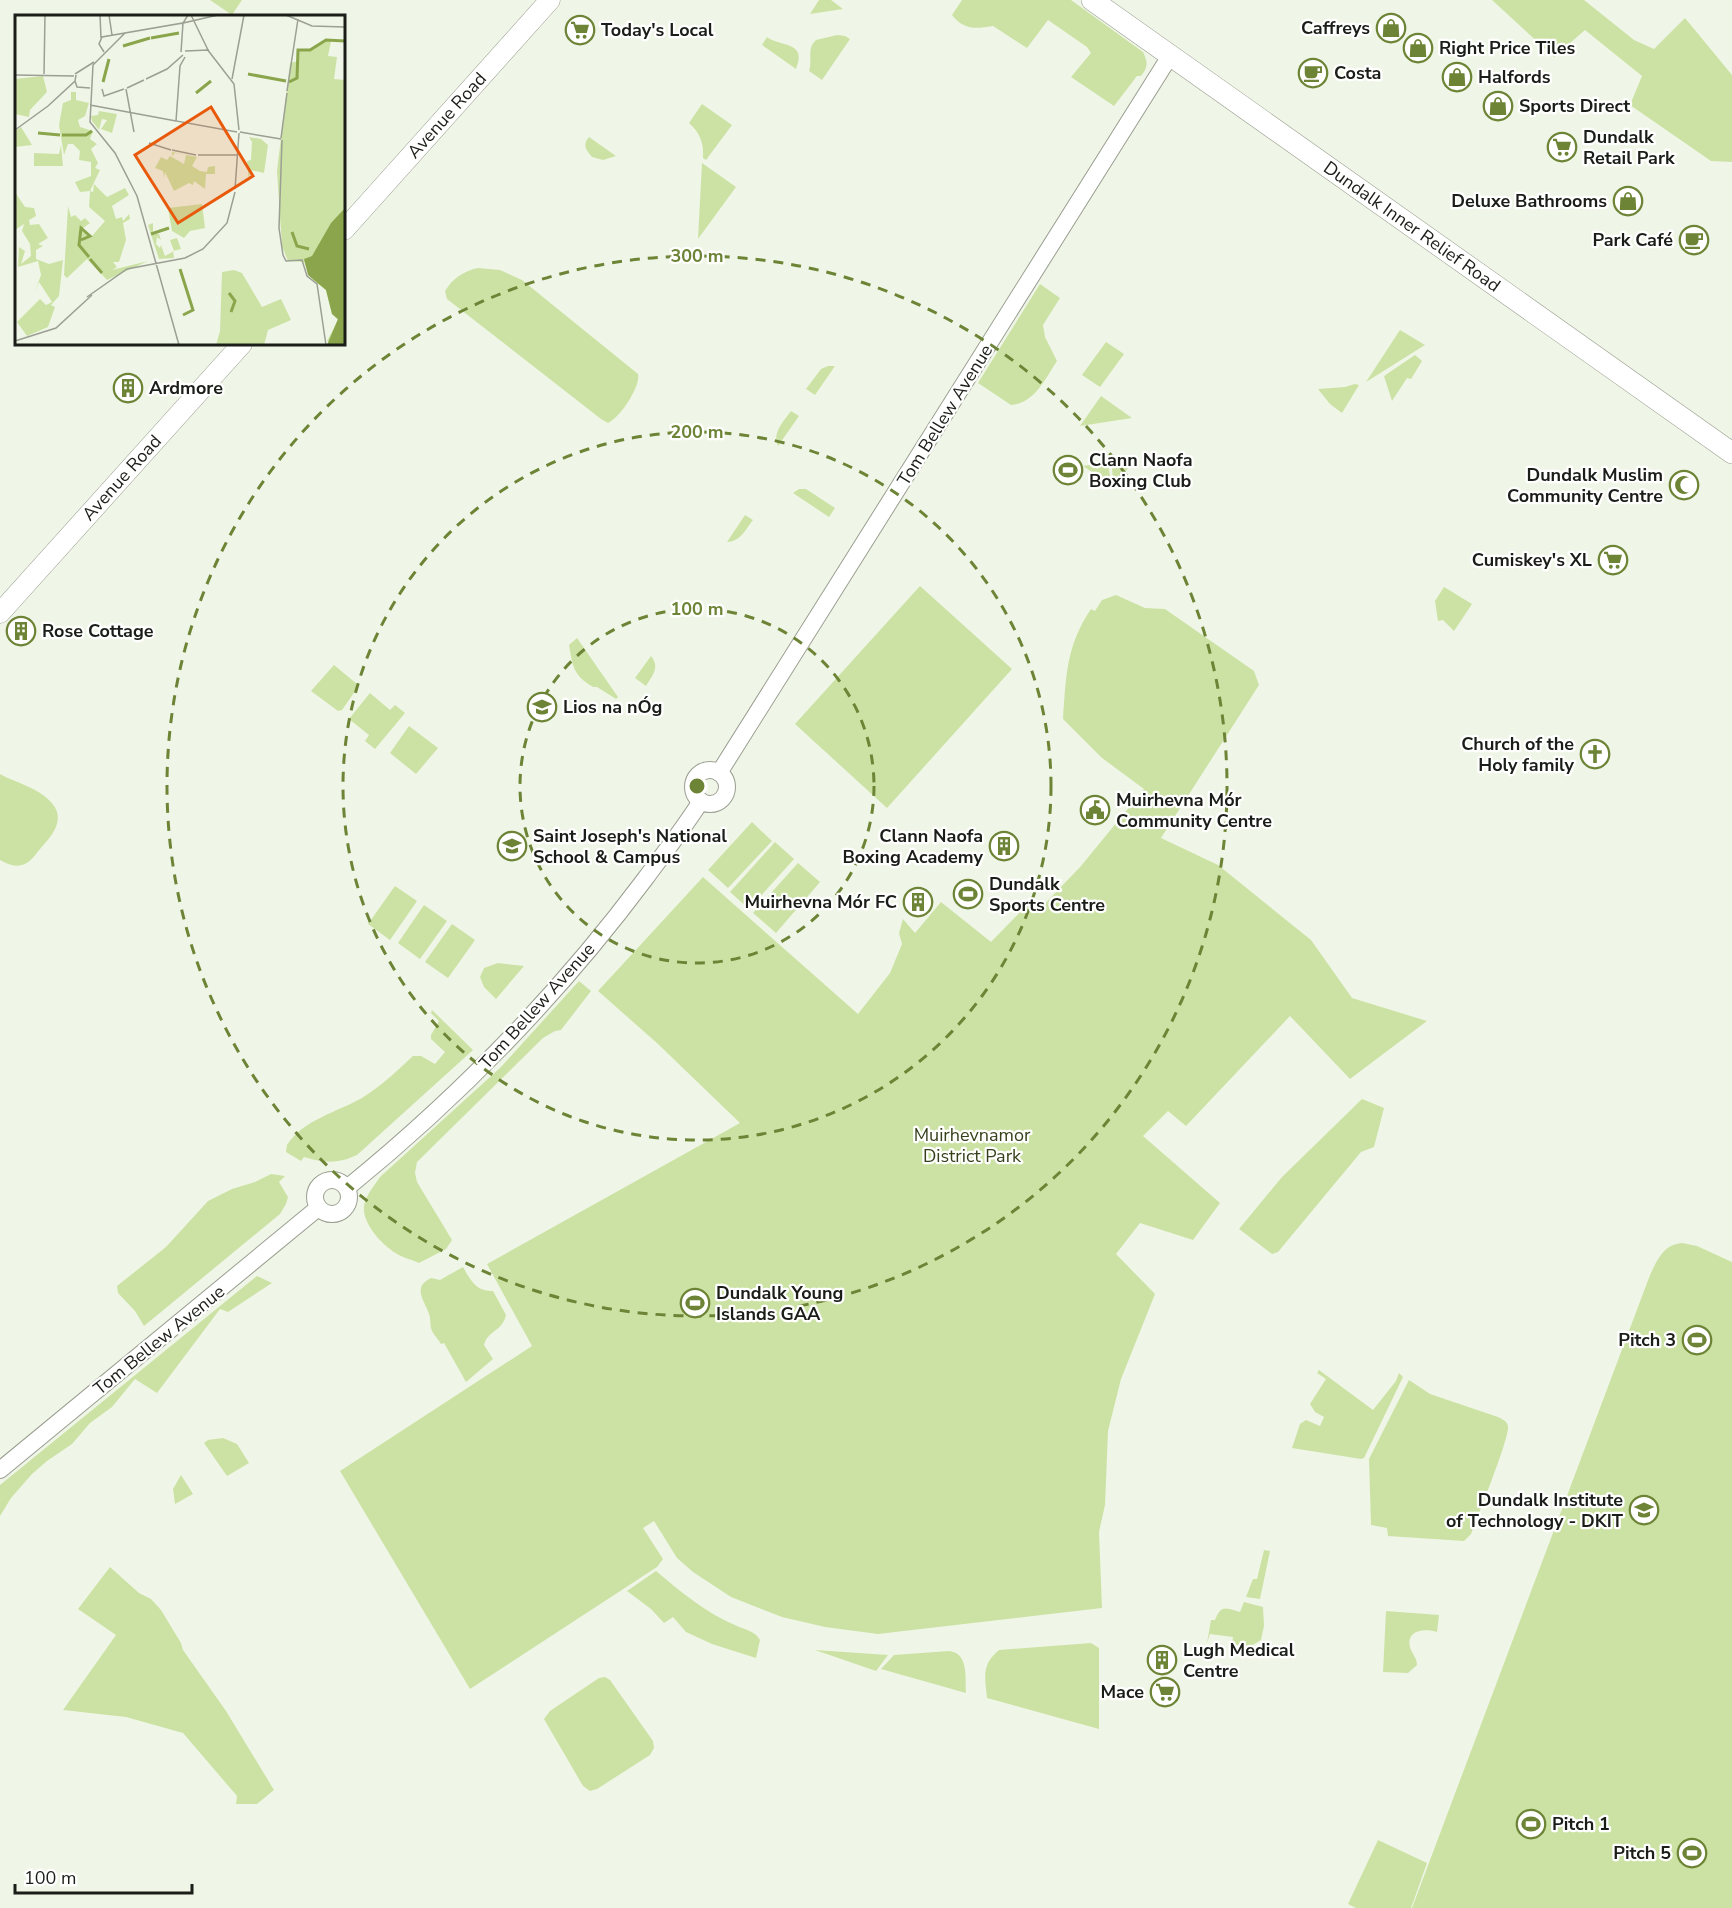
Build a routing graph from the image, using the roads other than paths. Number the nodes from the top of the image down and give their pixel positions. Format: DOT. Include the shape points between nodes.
graph roads {
  1 [pos="550,0"];
  2 [pos="1092,0"];
  3 [pos="1170,56"];
  4 [pos="345,229"];
  5 [pos="241,345"];
  6 [pos="1732,453"];
  7 [pos="0,613"];
  8 [pos="719,773"];
  9 [pos="701,801"];
  10 [pos="347,1188"];
  11 [pos="318,1208"];
  12 [pos="0,1470"];
  1 -- 4 [label="main road, Avenue Road"];
  2 -- 3 [label="main road, Dundalk Inner Relief Road"];
  3 -- 6 [label="main road, Dundalk Inner Relief Road"];
  3 -- 8 [label="street, Tom Bellew Avenue"];
  5 -- 7 [label="main road, Avenue Road"];
  8 -- 9 [label="street" via="726,781 724,796 711,804"];
  8 -- 9 [label="street" via="701,771 696,778 694,793"];
  9 -- 10 [label="street, Tom Bellew Avenue" via="622,910 563,982 434,1114"];
  10 -- 11 [label="street" via="349,1203 342,1212 331,1215"];
  10 -- 11 [label="street" via="337,1180 326,1181 316,1191"];
  11 -- 12 [label="street, Tom Bellew Avenue"];
}
